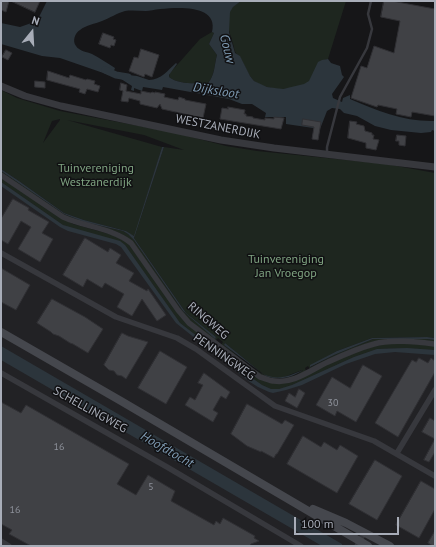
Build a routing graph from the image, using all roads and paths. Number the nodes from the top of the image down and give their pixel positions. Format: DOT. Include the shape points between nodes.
graph roads {
  1 [pos="371,1"];
  2 [pos="1,86"];
  3 [pos="328,154"];
  4 [pos="435,167"];
  5 [pos="1,175"];
  6 [pos="1,253"];
  7 [pos="1,332"];
  8 [pos="435,344"];
  9 [pos="1,373"];
  10 [pos="435,390"];
  11 [pos="397,453"];
  12 [pos="435,476"];
  13 [pos="283,496"];
  14 [pos="364,533"];
  15 [pos="1,541"];
  16 [pos="291,544"];
  17 [pos="358,544"];
  18 [pos="9,546"];
  19 [pos="301,546"];
  20 [pos="368,546"];
  21 [pos="390,546"];
  1 -- 3 [label="lane" via="368,14 372,29 367,48 340,97 327,147"];
  2 -- 3 [label="street, WESTZANERDIJK" via="61,106 221,140"];
  3 -- 4 [label="street, WESTZANERDIJK"];
  5 -- 8 [label="street, RINGWEG" via="63,217 125,238 189,323 260,377 274,381 296,378 375,343"];
  6 -- 11 [label="street, PENNINGWEG" via="116,317 177,338 275,406 374,441"];
  7 -- 13 [label="main road"];
  9 -- 16 [label="street, SCHELLINGWEG" via="160,463"];
  10 -- 11 [label="street"];
  11 -- 12 [label="street, PENNINGWEG"];
  13 -- 14 [label="main road"];
  13 -- 17 [label="main road"];
  14 -- 17 [label="street"];
  14 -- 21 [label="main road"];
  15 -- 18 [label="street"];
  16 -- 19 [label="street, SCHELLINGWEG"];
  17 -- 20 [label="main road"];
}
